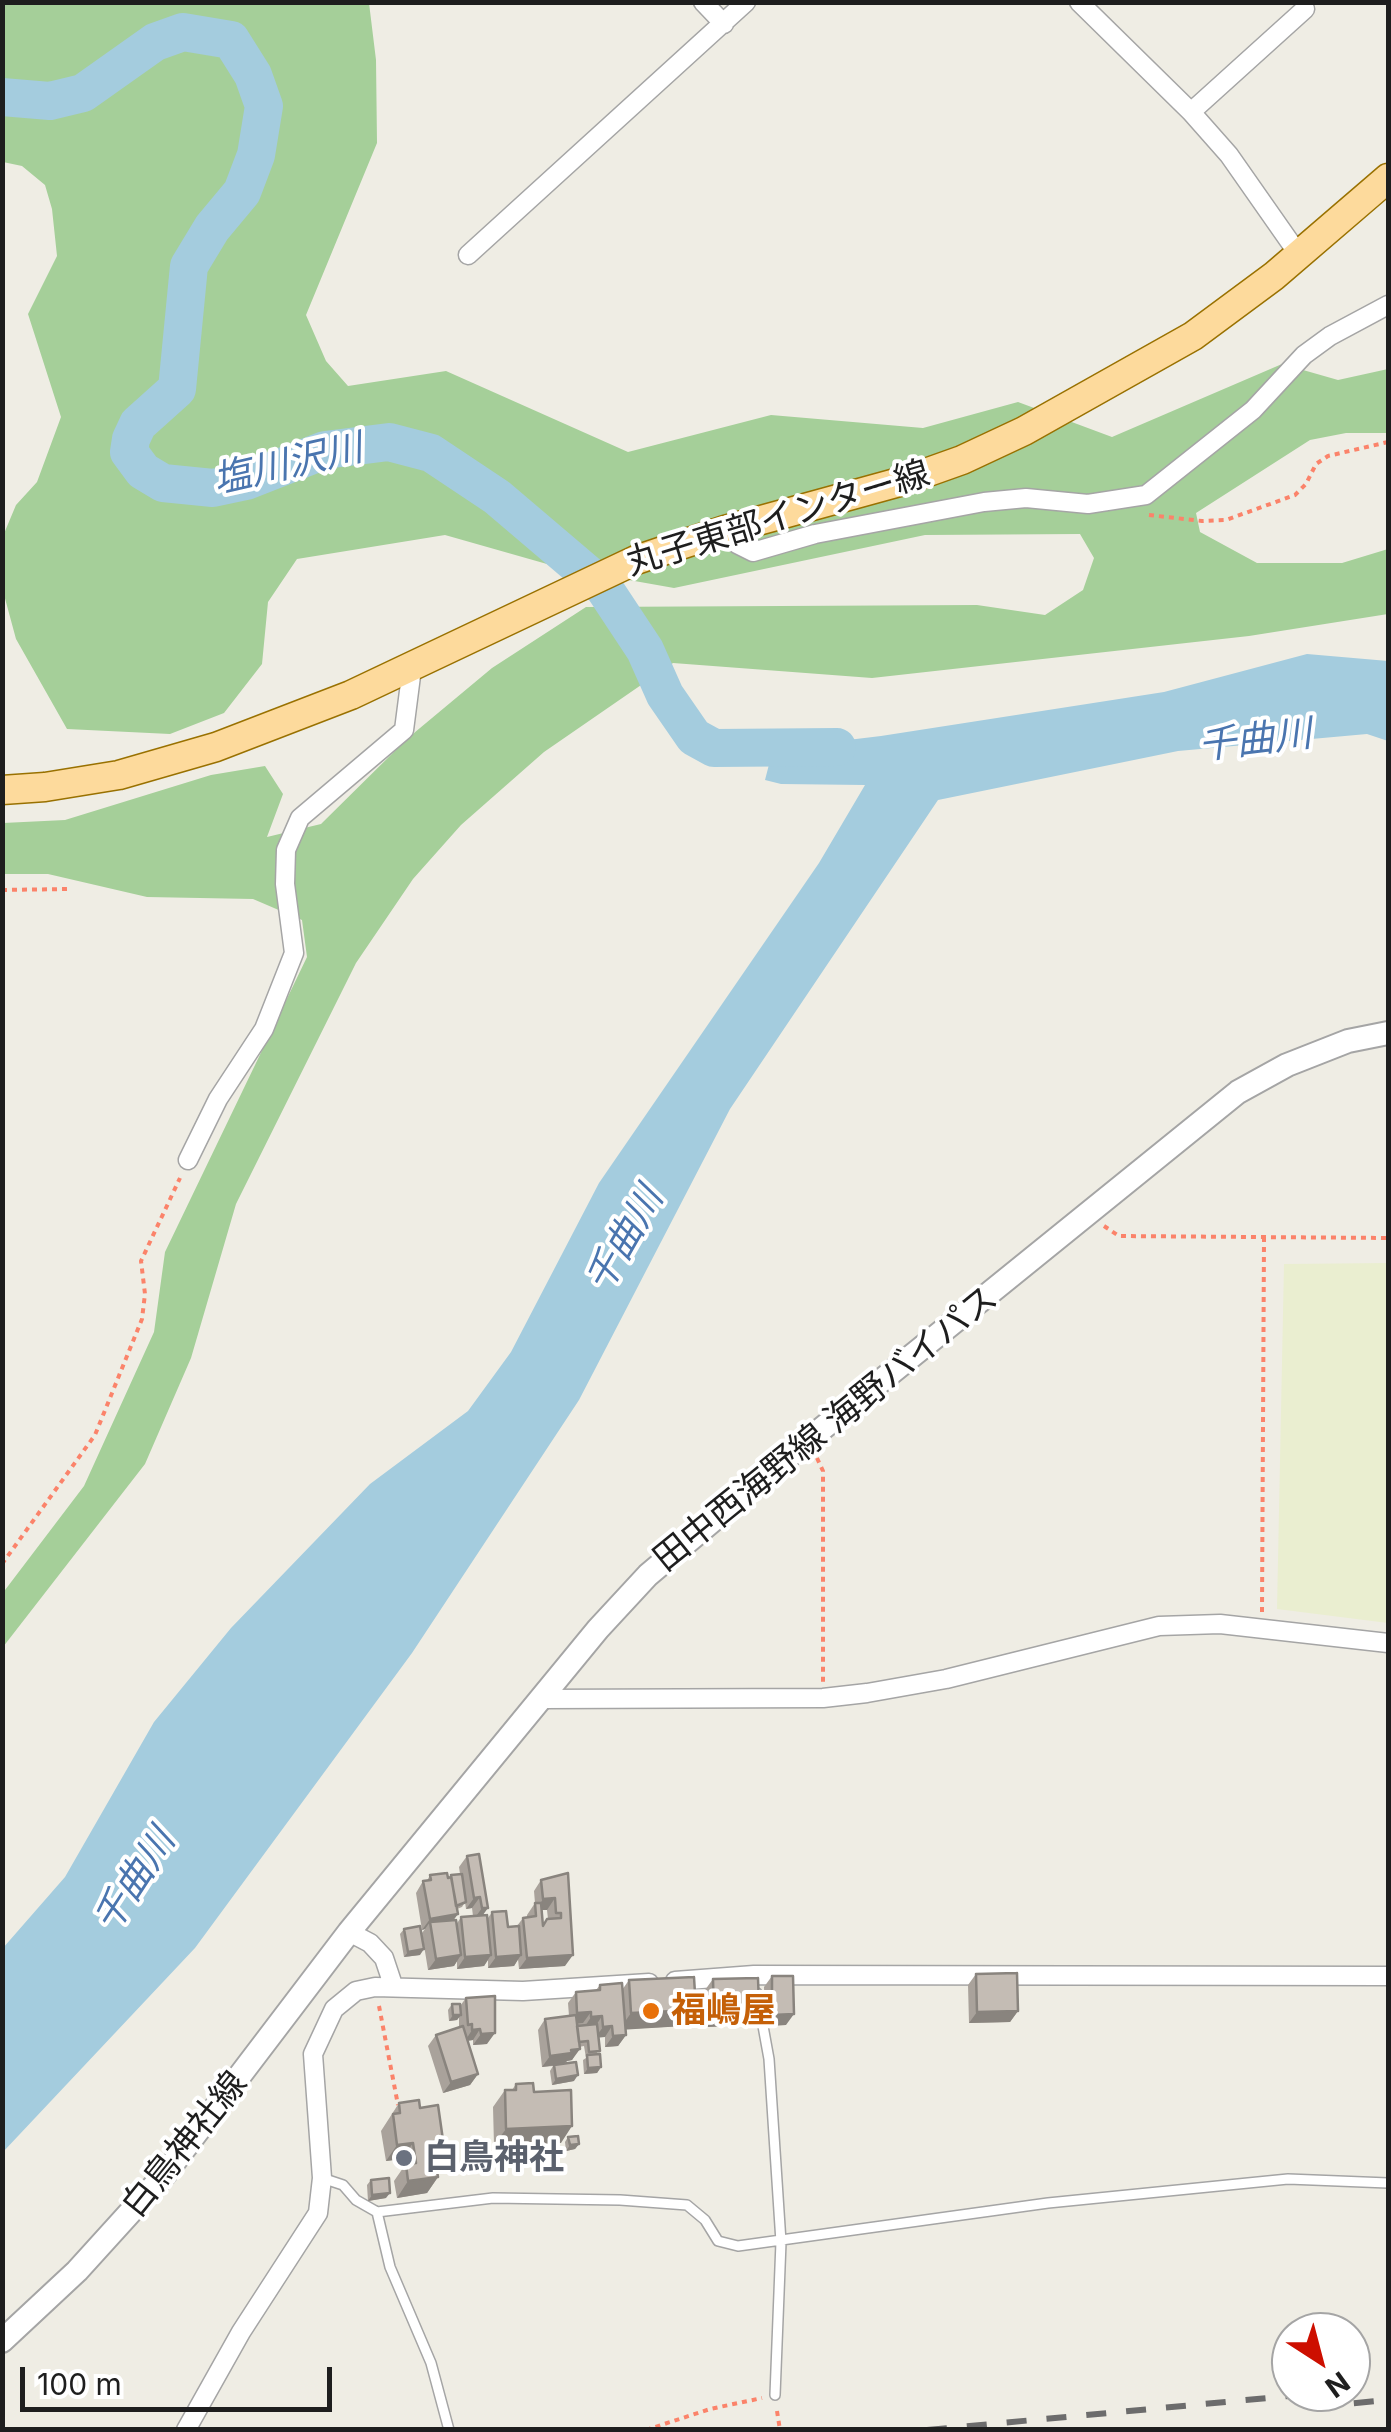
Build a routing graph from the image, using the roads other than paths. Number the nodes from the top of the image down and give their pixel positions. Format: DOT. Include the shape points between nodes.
graph roads {
  1 [pos="703,2"];
  2 [pos="746,2"];
  3 [pos="1078,2"];
  4 [pos="1306,8"];
  5 [pos="724,24"];
  6 [pos="1192,112"];
  7 [pos="1386,185"];
  8 [pos="468,255"];
  9 [pos="1299,256"];
  10 [pos="1388,305"];
  11 [pos="725,530"];
  12 [pos="412,668"];
  13 [pos="2,790"];
  14 [pos="1388,1033"];
  15 [pos="188,1160"];
  16 [pos="1388,1643"];
  17 [pos="542,1699"];
  18 [pos="350,1932"];
  19 [pos="754,1976"];
  20 [pos="1388,1976"];
  21 [pos="384,1986"];
  22 [pos="322,2178"];
  23 [pos="1388,2183"];
  24 [pos="377,2212"];
  25 [pos="781,2242"];
  26 [pos="2,2341"];
  27 [pos="774,2395"];
  28 [pos="186,2430"];
  29 [pos="449,2430"];
  1 -- 5 [label="street"];
  2 -- 5 [label="street"];
  3 -- 6 [label="street"];
  4 -- 6 [label="street"];
  5 -- 8 [label="street"];
  6 -- 9 [label="street"];
  7 -- 9 [label="main road, 丸子東部インター線"];
  9 -- 11 [label="main road, 丸子東部インター線" via="1194,336 1024,432 903,481"];
  10 -- 11 [label="street" via="1304,354 1253,410 1146,495 1088,504 984,502 754,552"];
  11 -- 12 [label="main road, 丸子東部インター線" via="636,560"];
  12 -- 13 [label="main road, 丸子東部インター線" via="280,724 160,764 45,788"];
  12 -- 15 [label="street" via="404,730 300,818 286,850 294,954 264,1028"];
  14 -- 17 [label="street, 田中西海野線 海野バイパス" via="1348,1041 1238,1092 648,1575"];
  16 -- 17 [label="street" via="1220,1624 1159,1626 868,1693"];
  17 -- 18 [label="street, 田中西海野線 海野バイパス"];
  18 -- 21 [label="street" via="384,1958"];
  18 -- 26 [label="street, 白鳥神社線" via="127,2220"];
  19 -- 20 [label="street"];
  19 -- 21 [label="street" via="523,1991"];
  19 -- 25 [label="lane" via="768,2059"];
  21 -- 22 [label="street" via="356,1991 334,2009 313,2054"];
  22 -- 24 [label="lane" via="343,2185"];
  22 -- 28 [label="street" via="318,2213"];
  23 -- 25 [label="lane" via="1288,2179 1048,2202"];
  24 -- 25 [label="lane" via="493,2198 687,2205 718,2241"];
  24 -- 29 [label="lane"];
  25 -- 27 [label="lane"];
}
